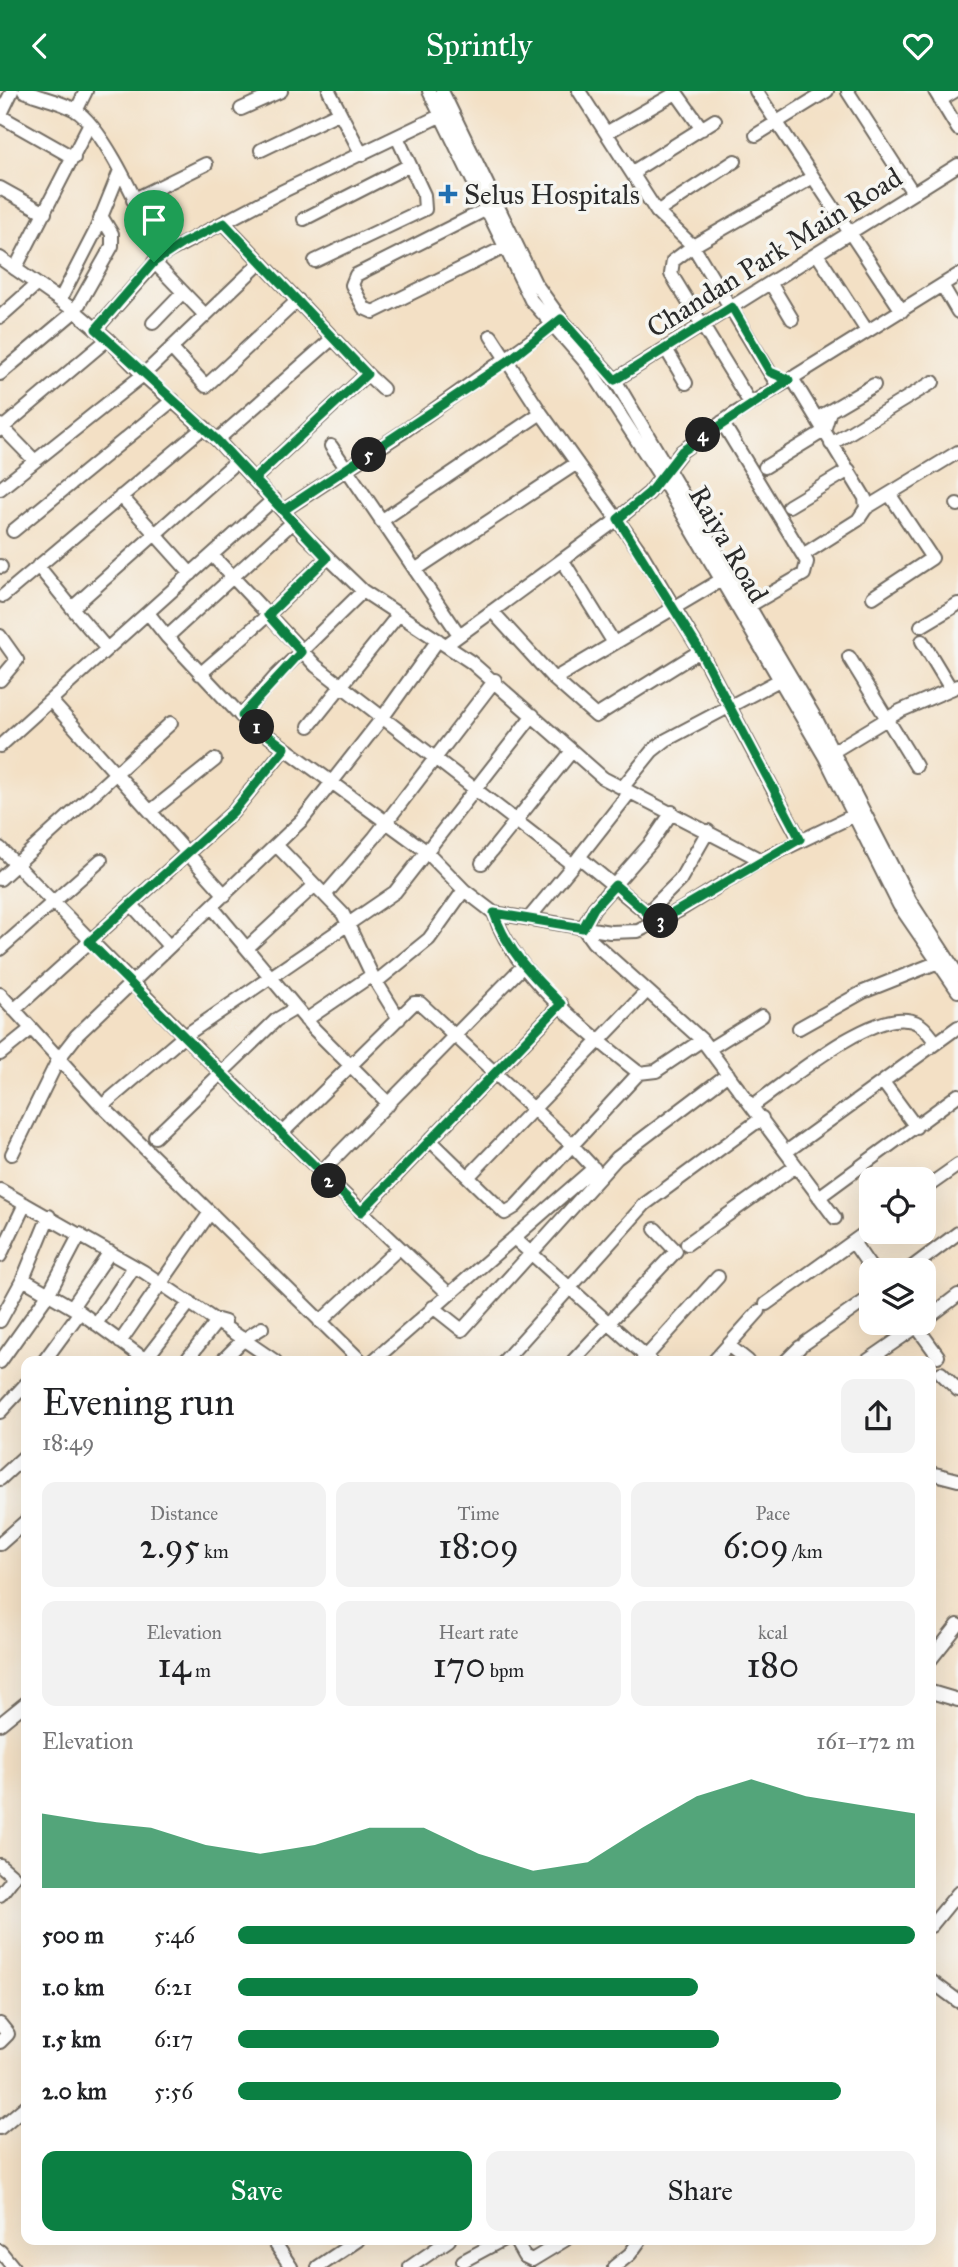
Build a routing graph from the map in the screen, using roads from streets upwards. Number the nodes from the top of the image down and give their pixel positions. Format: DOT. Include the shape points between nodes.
graph roads {
  1 [pos="12,91"];
  2 [pos="24,91"];
  3 [pos="86,91"];
  4 [pos="281,91"];
  5 [pos="330,91"];
  6 [pos="429,91"];
  7 [pos="442,91"];
  8 [pos="827,91"];
  9 [pos="955,91"];
  10 [pos="582,92"];
  11 [pos="675,92"];
  12 [pos="759,92"];
  13 [pos="848,92"];
  14 [pos="937,95"];
  15 [pos="241,109"];
  16 [pos="76,111"];
  17 [pos="340,112"];
  18 [pos="446,113"];
  19 [pos="0,116"];
  20 [pos="715,120"];
  21 [pos="777,122"];
  22 [pos="89,125"];
  23 [pos="702,129"];
  24 [pos="958,129"];
  25 [pos="606,134"];
  26 [pos="756,135"];
  27 [pos="397,137"];
  28 [pos="261,150"];
  29 [pos="362,155"];
  30 [pos="74,158"];
  31 [pos="735,161"];
  32 [pos="206,164"];
  33 [pos="410,165"];
  34 [pos="958,165"];
  35 [pos="119,173"];
  36 [pos="635,177"];
  37 [pos="813,177"];
  38 [pos="0,187"];
  39 [pos="913,193"];
  40 [pos="133,200"];
  41 [pos="485,211"];
  42 [pos="657,212"];
  43 [pos="45,213"];
  44 [pos="102,216"];
  45 [pos="304,219"];
  46 [pos="224,223"];
  47 [pos="851,231"];
  48 [pos="694,246"];
  49 [pos="503,248"];
  50 [pos="817,254"];
  51 [pos="158,259"];
  52 [pos="316,261"];
  53 [pos="261,262"];
  54 [pos="5,263"];
  55 [pos="958,275"];
  56 [pos="37,284"];
  57 [pos="771,285"];
  58 [pos="942,285"];
  59 [pos="183,292"];
  60 [pos="60,300"];
  61 [pos="298,300"];
  62 [pos="732,307"];
  63 [pos="902,310"];
  64 [pos="75,311"];
  65 [pos="958,312"];
  66 [pos="205,315"];
  67 [pos="0,317"];
  68 [pos="792,319"];
  69 [pos="153,323"];
  70 [pos="556,323"];
  71 [pos="702,326"];
  72 [pos="96,329"];
  73 [pos="867,331"];
  74 [pos="491,335"];
  75 [pos="333,338"];
  76 [pos="108,339"];
  77 [pos="171,348"];
  78 [pos="666,349"];
  79 [pos="508,361"];
  80 [pos="0,374"];
  81 [pos="367,374"];
  82 [pos="143,375"];
  83 [pos="615,380"];
  84 [pos="787,381"];
  85 [pos="933,382"];
  86 [pos="686,383"];
  87 [pos="874,386"];
  88 [pos="383,389"];
  89 [pos="173,400"];
  90 [pos="750,403"];
  91 [pos="830,411"];
  92 [pos="541,413"];
  93 [pos="817,419"];
  94 [pos="722,422"];
  95 [pos="204,427"];
  96 [pos="1,428"];
  97 [pos="824,431"];
  98 [pos="217,440"];
  99 [pos="831,444"];
  100 [pos="331,446"];
  101 [pos="958,452"];
  102 [pos="35,461"];
  103 [pos="237,461"];
  104 [pos="577,463"];
  105 [pos="765,467"];
  106 [pos="346,470"];
  107 [pos="849,470"];
  108 [pos="664,472"];
  109 [pos="254,479"];
  110 [pos="0,489"];
  111 [pos="890,495"];
  112 [pos="121,496"];
  113 [pos="274,499"];
  114 [pos="789,506"];
  115 [pos="866,508"];
  116 [pos="284,510"];
  117 [pos="618,519"];
  118 [pos="382,521"];
  119 [pos="293,522"];
  120 [pos="13,531"];
  121 [pos="155,535"];
  122 [pos="809,551"];
  123 [pos="212,555"];
  124 [pos="327,558"];
  125 [pos="563,561"];
  126 [pos="38,566"];
  127 [pos="415,570"];
  128 [pos="191,575"];
  129 [pos="234,578"];
  130 [pos="721,580"];
  131 [pos="363,591"];
  132 [pos="4,596"];
  133 [pos="873,597"];
  134 [pos="958,604"];
  135 [pos="749,605"];
  136 [pos="674,606"];
  137 [pos="72,608"];
  138 [pos="492,611"];
  139 [pos="148,613"];
  140 [pos="399,614"];
  141 [pos="268,615"];
  142 [pos="921,626"];
  143 [pos="458,633"];
  144 [pos="0,636"];
  145 [pos="167,637"];
  146 [pos="922,641"];
  147 [pos="442,643"];
  148 [pos="614,643"];
  149 [pos="107,649"];
  150 [pos="700,651"];
  151 [pos="301,652"];
  152 [pos="849,657"];
  153 [pos="200,674"];
  154 [pos="784,677"];
  155 [pos="0,680"];
  156 [pos="495,680"];
  157 [pos="554,680"];
  158 [pos="341,685"];
  159 [pos="955,688"];
  160 [pos="51,701"];
  161 [pos="729,705"];
  162 [pos="533,715"];
  163 [pos="242,716"];
  164 [pos="383,717"];
  165 [pos="888,718"];
  166 [pos="171,723"];
  167 [pos="309,726"];
  168 [pos="0,746"];
  169 [pos="285,748"];
  170 [pos="572,751"];
  171 [pos="829,754"];
  172 [pos="437,756"];
  173 [pos="215,760"];
  174 [pos="916,766"];
  175 [pos="114,774"];
  176 [pos="332,780"];
  177 [pos="476,789"];
  178 [pos="626,790"];
  179 [pos="151,811"];
  180 [pos="672,812"];
  181 [pos="858,813"];
  182 [pos="517,820"];
  183 [pos="387,821"];
  184 [pos="708,831"];
  185 [pos="800,839"];
  186 [pos="277,846"];
  187 [pos="0,848"];
  188 [pos="426,851"];
  189 [pos="187,853"];
  190 [pos="102,860"];
  191 [pos="761,860"];
  192 [pos="576,861"];
  193 [pos="482,863"];
  194 [pos="16,864"];
  195 [pos="0,879"];
  196 [pos="315,885"];
  197 [pos="615,885"];
  198 [pos="464,890"];
  199 [pos="225,895"];
  200 [pos="325,895"];
  201 [pos="53,904"];
  202 [pos="132,905"];
  203 [pos="212,907"];
  204 [pos="648,912"];
  205 [pos="494,913"];
  206 [pos="528,918"];
  207 [pos="658,922"];
  208 [pos="349,924"];
  209 [pos="583,928"];
  210 [pos="89,942"];
  211 [pos="169,946"];
  212 [pos="247,948"];
  213 [pos="0,949"];
  214 [pos="958,949"];
  215 [pos="941,960"];
  216 [pos="523,965"];
  217 [pos="958,975"];
  218 [pos="271,976"];
  219 [pos="374,979"];
  220 [pos="128,983"];
  221 [pos="647,991"];
  222 [pos="958,991"];
  223 [pos="0,994"];
  224 [pos="561,1004"];
  225 [pos="296,1008"];
  226 [pos="14,1010"];
  227 [pos="762,1016"];
  228 [pos="398,1019"];
  229 [pos="306,1020"];
  230 [pos="958,1027"];
  231 [pos="799,1028"];
  232 [pos="31,1029"];
  233 [pos="456,1036"];
  234 [pos="183,1037"];
  235 [pos="600,1039"];
  236 [pos="936,1043"];
  237 [pos="705,1045"];
  238 [pos="0,1054"];
  239 [pos="59,1058"];
  240 [pos="351,1066"];
  241 [pos="219,1073"];
  242 [pos="639,1073"];
  243 [pos="496,1074"];
  244 [pos="728,1074"];
  245 [pos="883,1082"];
  246 [pos="958,1095"];
  247 [pos="389,1104"];
  248 [pos="752,1106"];
  249 [pos="102,1107"];
  250 [pos="534,1110"];
  251 [pos="762,1118"];
  252 [pos="916,1127"];
  253 [pos="281,1134"];
  254 [pos="155,1137"];
  255 [pos="431,1141"];
  256 [pos="572,1145"];
  257 [pos="786,1152"];
  258 [pos="12,1154"];
  259 [pos="796,1166"];
  260 [pos="597,1172"];
  261 [pos="955,1172"];
  262 [pos="320,1173"];
  263 [pos="468,1177"];
  264 [pos="936,1182"];
  265 [pos="0,1190"];
  266 [pos="819,1197"];
  267 [pos="25,1204"];
  268 [pos="361,1212"];
  269 [pos="209,1214"];
  270 [pos="49,1216"];
  271 [pos="835,1218"];
  272 [pos="655,1229"];
  273 [pos="958,1233"];
  274 [pos="80,1234"];
  275 [pos="514,1238"];
  276 [pos="859,1238"];
  277 [pos="853,1242"];
  278 [pos="687,1244"];
  279 [pos="399,1248"];
  280 [pos="110,1252"];
  281 [pos="532,1255"];
  282 [pos="0,1256"];
  283 [pos="864,1258"];
  284 [pos="924,1258"];
  285 [pos="134,1267"];
  286 [pos="718,1277"];
  287 [pos="23,1279"];
  288 [pos="161,1284"];
  289 [pos="569,1288"];
  290 [pos="49,1293"];
  291 [pos="449,1294"];
  292 [pos="958,1295"];
  293 [pos="190,1302"];
  294 [pos="859,1305"];
  295 [pos="433,1307"];
  296 [pos="76,1309"];
  297 [pos="936,1311"];
  298 [pos="218,1320"];
  299 [pos="0,1321"];
  300 [pos="234,1322"];
  301 [pos="320,1322"];
  302 [pos="607,1322"];
  303 [pos="96,1324"];
  304 [pos="262,1328"];
  305 [pos="903,1335"];
  306 [pos="926,1335"];
  307 [pos="244,1339"];
  308 [pos="120,1342"];
  309 [pos="728,1345"];
  310 [pos="47,1356"];
  311 [pos="139,1356"];
  312 [pos="150,1356"];
  313 [pos="190,1356"];
  314 [pos="227,1356"];
  315 [pos="268,1356"];
  316 [pos="356,1356"];
  317 [pos="379,1356"];
  318 [pos="509,1356"];
  319 [pos="577,1356"];
  320 [pos="642,1356"];
  321 [pos="649,1356"];
  322 [pos="718,1356"];
  323 [pos="742,1356"];
  324 [pos="791,1356"];
  325 [pos="874,1356"];
  326 [pos="938,1356"];
  327 [pos="0,1362"];
  328 [pos="941,1373"];
  329 [pos="958,1389"];
  330 [pos="21,1390"];
  331 [pos="2,1408"];
  332 [pos="21,1460"];
  333 [pos="936,1474"];
  334 [pos="0,1479"];
  335 [pos="958,1480"];
  336 [pos="21,1525"];
  337 [pos="0,1544"];
  338 [pos="958,1625"];
  339 [pos="936,1654"];
  340 [pos="936,1693"];
  341 [pos="21,1696"];
  342 [pos="958,1700"];
  343 [pos="21,1707"];
  344 [pos="0,1713"];
  345 [pos="0,1724"];
  346 [pos="0,1865"];
  347 [pos="958,1893"];
  348 [pos="0,1895"];
  349 [pos="936,1920"];
  350 [pos="936,1986"];
  351 [pos="958,2001"];
  352 [pos="0,2025"];
  353 [pos="0,2042"];
  354 [pos="21,2110"];
  355 [pos="0,2128"];
  356 [pos="276,2245"];
  357 [pos="351,2245"];
  358 [pos="443,2245"];
  359 [pos="453,2245"];
  360 [pos="494,2245"];
  361 [pos="518,2245"];
  362 [pos="557,2245"];
  363 [pos="636,2245"];
  364 [pos="0,2251"];
  365 [pos="465,2264"];
  366 [pos="13,2267"];
  367 [pos="290,2267"];
  368 [pos="318,2267"];
  369 [pos="410,2267"];
  370 [pos="614,2267"];
  1 -- 19 [label="street"];
  2 -- 16 [label="street"];
  3 -- 16 [label="street"];
  4 -- 15 [label="street"];
  5 -- 17 [label="street"];
  6 -- 18 [label="street, Raiya Road"];
  7 -- 18 [label="street, Raiya Road"];
  8 -- 21 [label="street"];
  9 -- 14 [label="street"];
  10 -- 25 [label="street"];
  11 -- 23 [label="street"];
  11 -- 25 [label="street"];
  12 -- 21 [label="street"];
  13 -- 39 [label="street"];
  14 -- 24 [label="street"];
  16 -- 22 [label="street"];
  17 -- 28 [label="street"];
  17 -- 29 [label="street"];
  18 -- 27 [label="street"];
  18 -- 41 [label="street, Raiya Road"];
  18 -- 70 [label="street, Raiya Road"];
  19 -- 30 [label="street"];
  20 -- 23 [label="street"];
  21 -- 26 [label="street"];
  21 -- 37 [label="street"];
  22 -- 30 [label="street"];
  22 -- 35 [label="street"];
  23 -- 36 [label="street" via="637,169"];
  25 -- 36 [label="street"];
  27 -- 29 [label="street"];
  27 -- 33 [label="street"];
  29 -- 46 [label="street" via="281,191"];
  30 -- 43 [label="street"];
  31 -- 42 [label="street"];
  32 -- 40 [label="street"];
  33 -- 45 [label="street"];
  33 -- 52 [label="street" via="424,195 425,209"];
  34 -- 39 [label="street, Chandan Park Main Road"];
  35 -- 40 [label="street"];
  35 -- 44 [label="street"];
  36 -- 42 [label="street"];
  37 -- 47 [label="street"];
  37 -- 48 [label="street"];
  38 -- 43 [label="street"];
  39 -- 47 [label="street, Chandan Park Main Road"];
  40 -- 51 [label="street"];
  41 -- 49 [label="street, Raiya Road"];
  41 -- 49 [label="street" via="356,275 352,285 364,308 373,312"];
  42 -- 48 [label="street"];
  43 -- 54 [label="street"];
  44 -- 60 [label="street"];
  44 -- 64 [label="street" via="113,234 112,246"];
  46 -- 51 [label="street"];
  46 -- 53 [label="street"];
  47 -- 50 [label="street, Chandan Park Main Road"];
  47 -- 63 [label="street"];
  48 -- 62 [label="street"];
  48 -- 71 [label="street" via="670,267"];
  49 -- 70 [label="street, Raiya Road" via="531,300"];
  50 -- 57 [label="street, Chandan Park Main Road"];
  50 -- 73 [label="street"];
  51 -- 59 [label="street"];
  51 -- 72 [label="street"];
  53 -- 61 [label="street"];
  53 -- 66 [label="street"];
  54 -- 56 [label="street"];
  55 -- 58 [label="street"];
  56 -- 60 [label="street"];
  56 -- 67 [label="street"];
  57 -- 62 [label="street, Chandan Park Main Road"];
  57 -- 68 [label="street"];
  58 -- 63 [label="street"];
  58 -- 65 [label="street"];
  59 -- 66 [label="street"];
  59 -- 69 [label="street"];
  60 -- 64 [label="street"];
  61 -- 75 [label="street"];
  61 -- 77 [label="street" via="206,386"];
  62 -- 71 [label="street, Chandan Park Main Road"];
  62 -- 84 [label="street" via="770,372"];
  63 -- 73 [label="street"];
  64 -- 72 [label="street"];
  64 -- 80 [label="street"];
  66 -- 77 [label="street"];
  70 -- 79 [label="street"];
  70 -- 83 [label="street, Raiya Road"];
  70 -- 108 [label="street, Raiya Road"];
  71 -- 78 [label="street, Chandan Park Main Road"];
  71 -- 90 [label="street"];
  72 -- 76 [label="street"];
  73 -- 84 [label="street"];
  74 -- 79 [label="street"];
  75 -- 81 [label="street"];
  75 -- 98 [label="street"];
  76 -- 82 [label="street"];
  76 -- 96 [label="street"];
  77 -- 82 [label="street"];
  78 -- 83 [label="street, Chandan Park Main Road"];
  78 -- 86 [label="street"];
  79 -- 92 [label="street"];
  79 -- 106 [label="street"];
  81 -- 88 [label="street"];
  81 -- 109 [label="street"];
  82 -- 89 [label="street"];
  82 -- 102 [label="street"];
  83 -- 108 [label="street, Raiya Road"];
  84 -- 90 [label="street"];
  84 -- 93 [label="street"];
  85 -- 99 [label="street"];
  87 -- 91 [label="street"];
  89 -- 95 [label="street"];
  89 -- 120 [label="street"];
  90 -- 94 [label="street"];
  91 -- 93 [label="street"];
  91 -- 97 [label="street"];
  92 -- 104 [label="street"];
  92 -- 118 [label="street"];
  93 -- 97 [label="street"];
  94 -- 108 [label="street" via="682,451"];
  94 -- 135 [label="street" via="807,562 804,574"];
  95 -- 98 [label="street"];
  95 -- 112 [label="street"];
  96 -- 102 [label="street"];
  97 -- 99 [label="street"];
  97 -- 105 [label="street"];
  98 -- 103 [label="street"];
  99 -- 107 [label="street"];
  100 -- 106 [label="street"];
  101 -- 111 [label="street"];
  102 -- 110 [label="street"];
  103 -- 109 [label="street"];
  103 -- 121 [label="street"];
  104 -- 117 [label="street"];
  104 -- 127 [label="street"];
  106 -- 116 [label="street"];
  106 -- 118 [label="street"];
  107 -- 114 [label="street"];
  107 -- 115 [label="street"];
  108 -- 117 [label="street" via="649,493"];
  108 -- 130 [label="street, Raiya Road"];
  108 -- 135 [label="street, Raiya Road"];
  109 -- 113 [label="street"];
  111 -- 115 [label="street"];
  111 -- 133 [label="street" via="932,558"];
  112 -- 121 [label="street"];
  112 -- 126 [label="street"];
  113 -- 116 [label="street"];
  113 -- 123 [label="street"];
  115 -- 122 [label="street" via="858,520"];
  116 -- 119 [label="street"];
  117 -- 125 [label="street"];
  117 -- 136 [label="street"];
  118 -- 127 [label="street"];
  119 -- 124 [label="street"];
  119 -- 129 [label="street"];
  121 -- 128 [label="street"];
  121 -- 137 [label="street"];
  123 -- 128 [label="street"];
  123 -- 129 [label="street"];
  124 -- 131 [label="street"];
  124 -- 141 [label="street"];
  125 -- 138 [label="street"];
  125 -- 148 [label="street"];
  126 -- 132 [label="street"];
  126 -- 137 [label="street"];
  127 -- 143 [label="street"];
  128 -- 139 [label="street"];
  129 -- 141 [label="street"];
  129 -- 145 [label="street"];
  130 -- 136 [label="street"];
  130 -- 154 [label="street, Raiya Road"];
  131 -- 140 [label="street"];
  131 -- 151 [label="street"];
  134 -- 142 [label="street"];
  135 -- 154 [label="street, Raiya Road"];
  136 -- 148 [label="street"];
  136 -- 150 [label="street"];
  137 -- 149 [label="street"];
  138 -- 143 [label="street"];
  138 -- 157 [label="street"];
  139 -- 145 [label="street"];
  139 -- 149 [label="street"];
  140 -- 147 [label="street"];
  140 -- 158 [label="street"];
  141 -- 151 [label="street"];
  141 -- 153 [label="street"];
  143 -- 147 [label="street"];
  144 -- 155 [label="street" via="17,660"];
  145 -- 153 [label="street"];
  146 -- 159 [label="street"];
  147 -- 156 [label="street"];
  147 -- 164 [label="street"];
  148 -- 157 [label="street"];
  149 -- 160 [label="street"];
  150 -- 157 [label="street" via="596,716"];
  150 -- 161 [label="street"];
  151 -- 158 [label="street"];
  151 -- 163 [label="street"];
  152 -- 165 [label="street"];
  153 -- 163 [label="street"];
  154 -- 161 [label="street"];
  154 -- 171 [label="street, Raiya Road"];
  156 -- 162 [label="street"];
  156 -- 172 [label="street"];
  158 -- 164 [label="street"];
  158 -- 167 [label="street"];
  159 -- 165 [label="street"];
  160 -- 168 [label="street"];
  160 -- 175 [label="street"];
  161 -- 178 [label="street" via="659,745"];
  161 -- 185 [label="street"];
  162 -- 170 [label="street"];
  162 -- 177 [label="street"];
  163 -- 169 [label="street"];
  164 -- 172 [label="street"];
  164 -- 176 [label="street"];
  165 -- 171 [label="street"];
  165 -- 174 [label="street"];
  166 -- 175 [label="street"];
  169 -- 176 [label="street"];
  169 -- 189 [label="street" via="247,798"];
  170 -- 178 [label="street" via="603,778"];
  170 -- 182 [label="street"];
  171 -- 181 [label="street, Raiya Road"];
  172 -- 177 [label="street"];
  172 -- 183 [label="street"];
  173 -- 179 [label="street"];
  175 -- 179 [label="street"];
  175 -- 194 [label="street"];
  176 -- 183 [label="street"];
  176 -- 186 [label="street"];
  177 -- 182 [label="street"];
  177 -- 188 [label="street"];
  178 -- 180 [label="street"];
  178 -- 192 [label="street"];
  179 -- 189 [label="street"];
  180 -- 184 [label="street"];
  180 -- 197 [label="street"];
  181 -- 185 [label="street"];
  181 -- 215 [label="street, Raiya Road"];
  182 -- 192 [label="street"];
  182 -- 193 [label="street"];
  183 -- 188 [label="street"];
  183 -- 200 [label="street"];
  184 -- 191 [label="street"];
  184 -- 204 [label="street" via="680,880"];
  185 -- 191 [label="street"];
  186 -- 196 [label="street"];
  186 -- 199 [label="street"];
  187 -- 194 [label="street"];
  188 -- 198 [label="street"];
  188 -- 208 [label="street" via="395,892"];
  189 -- 199 [label="street"];
  189 -- 202 [label="street"];
  190 -- 201 [label="street"];
  191 -- 207 [label="street"];
  192 -- 197 [label="street"];
  192 -- 206 [label="street"];
  194 -- 195 [label="street"];
  194 -- 201 [label="street"];
  196 -- 200 [label="street"];
  196 -- 212 [label="street"];
  197 -- 204 [label="street"];
  197 -- 209 [label="street"];
  198 -- 205 [label="street"];
  198 -- 219 [label="street" via="429,939"];
  199 -- 203 [label="street"];
  200 -- 208 [label="street"];
  201 -- 210 [label="street"];
  201 -- 213 [label="street"];
  202 -- 210 [label="street"];
  202 -- 211 [label="street"];
  203 -- 211 [label="street"];
  203 -- 212 [label="street"];
  204 -- 207 [label="street"];
  205 -- 206 [label="street"];
  205 -- 216 [label="street" via="500,932"];
  206 -- 209 [label="street"];
  207 -- 209 [label="street" via="625,934"];
  208 -- 218 [label="street"];
  208 -- 219 [label="street"];
  209 -- 221 [label="street"];
  210 -- 220 [label="street"];
  210 -- 226 [label="street"];
  211 -- 220 [label="street"];
  212 -- 218 [label="street"];
  214 -- 215 [label="street"];
  215 -- 217 [label="street, Raiya Road"];
  215 -- 222 [label="street, Raiya Road"];
  215 -- 231 [label="street" via="863,992"];
  216 -- 224 [label="street"];
  216 -- 233 [label="street"];
  218 -- 225 [label="street"];
  218 -- 234 [label="street"];
  219 -- 228 [label="street"];
  219 -- 229 [label="street"];
  220 -- 234 [label="street"];
  220 -- 239 [label="street"];
  221 -- 235 [label="street"];
  221 -- 237 [label="street"];
  223 -- 226 [label="street"];
  224 -- 235 [label="street"];
  224 -- 243 [label="street"];
  225 -- 229 [label="street"];
  225 -- 241 [label="street" via="276,1020"];
  226 -- 232 [label="street"];
  227 -- 237 [label="street"];
  228 -- 233 [label="street" via="414,1003 420,1003"];
  228 -- 240 [label="street"];
  229 -- 240 [label="street"];
  230 -- 236 [label="street"];
  232 -- 238 [label="street"];
  232 -- 239 [label="street"];
  233 -- 243 [label="street"];
  233 -- 247 [label="street"];
  234 -- 241 [label="street"];
  234 -- 249 [label="street"];
  235 -- 242 [label="street"];
  235 -- 250 [label="street"];
  236 -- 245 [label="street"];
  236 -- 248 [label="street" via="929,1031 907,1020 873,1025"];
  237 -- 242 [label="street" via="656,1071"];
  237 -- 244 [label="street"];
  239 -- 249 [label="street"];
  239 -- 258 [label="street"];
  240 -- 247 [label="street"];
  240 -- 253 [label="street"];
  241 -- 253 [label="street"];
  241 -- 254 [label="street"];
  242 -- 256 [label="street"];
  243 -- 250 [label="street"];
  243 -- 255 [label="street"];
  244 -- 248 [label="street"];
  244 -- 260 [label="street"];
  245 -- 252 [label="street"];
  245 -- 257 [label="street"];
  246 -- 252 [label="street"];
  247 -- 262 [label="street"];
  248 -- 251 [label="street"];
  249 -- 269 [label="street"];
  250 -- 256 [label="street"];
  250 -- 263 [label="street"];
  251 -- 257 [label="street"];
  251 -- 289 [label="street" via="645,1203"];
  252 -- 266 [label="street"];
  253 -- 262 [label="street"];
  255 -- 263 [label="street"];
  255 -- 268 [label="street"];
  256 -- 260 [label="street"];
  256 -- 263 [label="street" via="505,1213"];
  257 -- 259 [label="street"];
  259 -- 266 [label="street"];
  259 -- 278 [label="street"];
  260 -- 275 [label="street"];
  260 -- 281 [label="street"];
  261 -- 264 [label="street"];
  262 -- 268 [label="street"];
  265 -- 267 [label="street"];
  266 -- 271 [label="street"];
  267 -- 270 [label="street"];
  267 -- 282 [label="street"];
  268 -- 279 [label="street"];
  269 -- 288 [label="street"];
  269 -- 301 [label="street"];
  270 -- 274 [label="street"];
  270 -- 287 [label="street"];
  272 -- 302 [label="street" via="676,1251"];
  273 -- 284 [label="street"];
  274 -- 280 [label="street"];
  274 -- 290 [label="street"];
  275 -- 281 [label="street"];
  275 -- 291 [label="street"];
  276 -- 277 [label="street"];
  277 -- 283 [label="street"];
  277 -- 309 [label="street" via="763,1307"];
  279 -- 291 [label="street"];
  279 -- 301 [label="street"];
  280 -- 285 [label="street"];
  280 -- 296 [label="street"];
  281 -- 289 [label="street"];
  281 -- 295 [label="street" via="462,1330"];
  285 -- 288 [label="street"];
  285 -- 303 [label="street"];
  286 -- 321 [label="street"];
  287 -- 290 [label="street"];
  287 -- 299 [label="street"];
  288 -- 293 [label="street"];
  288 -- 308 [label="street"];
  289 -- 302 [label="street"];
  289 -- 318 [label="street"];
  290 -- 296 [label="street"];
  290 -- 327 [label="street"];
  291 -- 295 [label="street"];
  292 -- 297 [label="street"];
  293 -- 298 [label="street"];
  293 -- 312 [label="street"];
  294 -- 324 [label="street"];
  295 -- 317 [label="street"];
  296 -- 303 [label="street"];
  296 -- 310 [label="street"];
  298 -- 300 [label="street"];
  298 -- 307 [label="street"];
  298 -- 313 [label="street"];
  301 -- 316 [label="street"];
  302 -- 319 [label="street"];
  302 -- 320 [label="street"];
  303 -- 308 [label="street"];
  304 -- 307 [label="street"];
  305 -- 325 [label="street"];
  306 -- 326 [label="street"];
  307 -- 314 [label="street"];
  307 -- 315 [label="street"];
  308 -- 311 [label="street"];
  309 -- 322 [label="street"];
  309 -- 323 [label="street"];
  328 -- 329 [label="street"];
  330 -- 331 [label="street"];
  332 -- 334 [label="street"];
  333 -- 335 [label="street"];
  336 -- 337 [label="street"];
  338 -- 339 [label="street"];
  340 -- 342 [label="street"];
  341 -- 344 [label="street"];
  343 -- 345 [label="street"];
  346 -- 348 [label="street" via="14,1877"];
  347 -- 349 [label="street"];
  350 -- 351 [label="street"];
  352 -- 353 [label="street" via="8,2034"];
  354 -- 355 [label="street"];
  356 -- 367 [label="street"];
  357 -- 368 [label="street"];
  358 -- 369 [label="street"];
  359 -- 365 [label="street"];
  360 -- 365 [label="street"];
  361 -- 362 [label="street" via="532,2260"];
  363 -- 370 [label="street"];
  364 -- 366 [label="street"];
}
